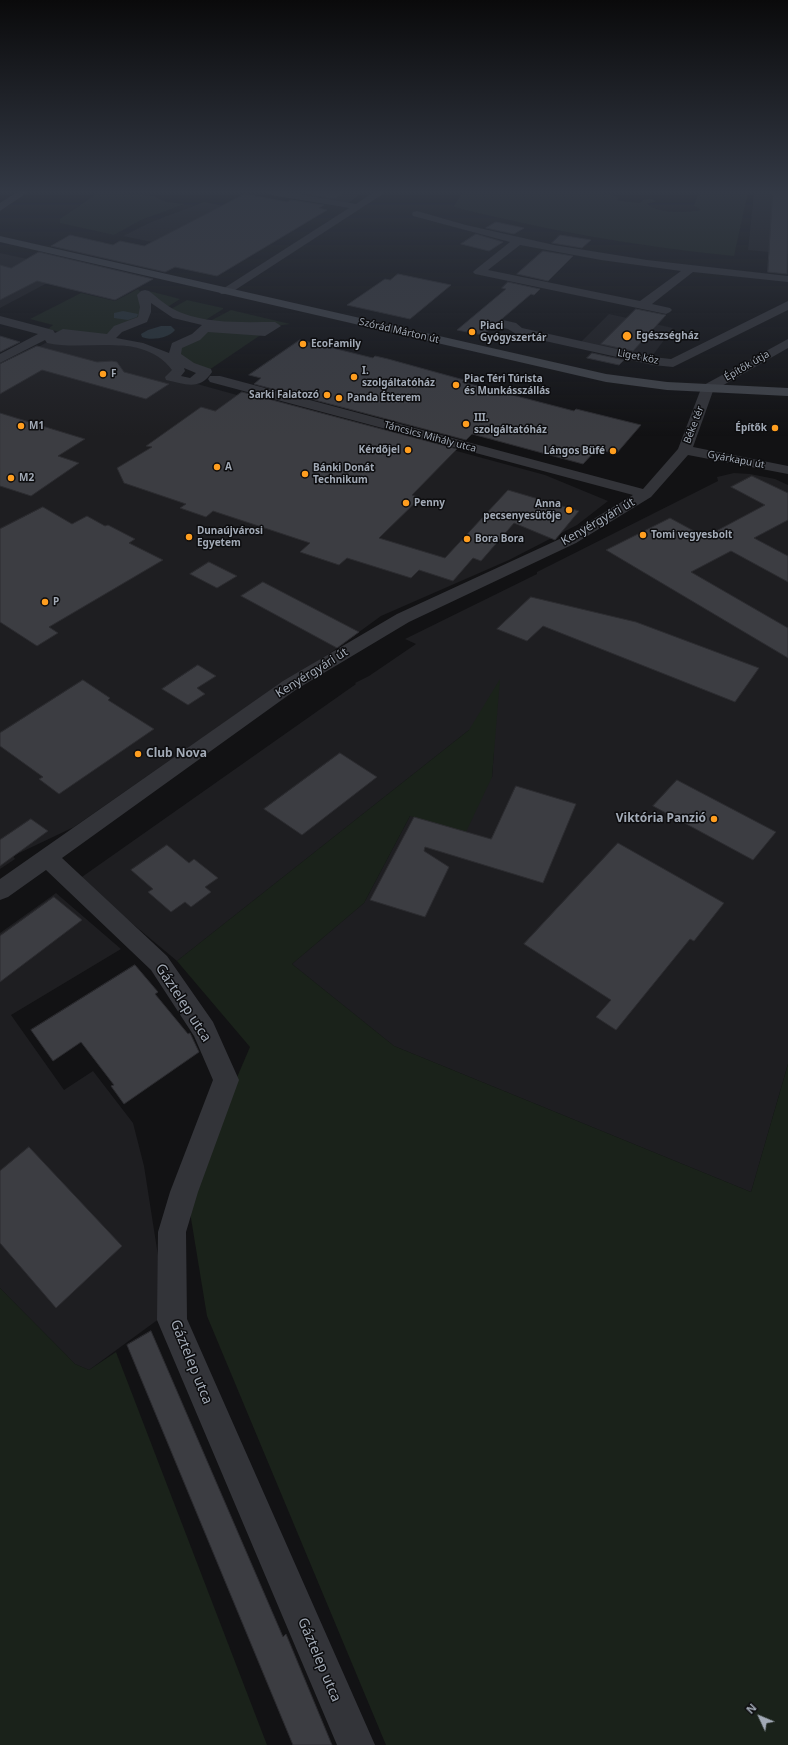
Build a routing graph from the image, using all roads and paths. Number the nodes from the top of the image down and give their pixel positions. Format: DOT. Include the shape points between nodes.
graph roads {
  1 [pos="146,273"];
  2 [pos="254,273"];
  3 [pos="486,273"];
  4 [pos="685,273"];
  5 [pos="734,273"];
  6 [pos="788,279"];
  7 [pos="225,292"];
  8 [pos="643,305"];
  9 [pos="788,305"];
  10 [pos="666,310"];
  11 [pos="0,320"];
  12 [pos="503,324"];
  13 [pos="50,336"];
  14 [pos="788,343"];
  15 [pos="0,359"];
  16 [pos="215,379"];
  17 [pos="707,389"];
  18 [pos="788,392"];
  19 [pos="685,450"];
  20 [pos="788,470"];
  21 [pos="646,494"];
  22 [pos="47,857"];
  23 [pos="0,890"];
  24 [pos="356,1745"];
  1 -- 7 [label="street, Szórád Márton út"];
  2 -- 7 [label="street"];
  3 -- 8 [label="street"];
  4 -- 8 [label="street"];
  5 -- 6 [label="street"];
  7 -- 17 [label="street, Szórád Márton út" via="579,372 632,382"];
  8 -- 10 [label="street"];
  9 -- 12 [label="street, Liget köz" via="673,363 653,361 518,331"];
  11 -- 13 [label="street"];
  13 -- 13 [label="street" via="64,333 110,338 118,329 142,319 146,309 143,295 145,293 163,308 195,320 230,325 275,326 265,332 240,328 205,328 196,337 176,346 177,358 206,372 192,382 171,377 179,371 176,365 166,356 149,349 113,342 64,343"];
  13 -- 15 [label="street"];
  14 -- 17 [label="street, Építők útja"];
  16 -- 21 [label="street, Táncsics Mihály utca"];
  17 -- 18 [label="street, Szórád Márton út"];
  17 -- 19 [label="street, Béke tér"];
  19 -- 20 [label="street, Gyárkapu út"];
  19 -- 21 [label="street, Béke tér"];
  21 -- 22 [label="street, Kenyérgyári út" via="570,540 403,618 290,685"];
  22 -- 23 [label="street, Kenyérgyári út"];
  22 -- 24 [label="street, Gáztelep utca" via="159,963 204,1030 226,1080 184,1192 172,1232 172,1320"];
}
